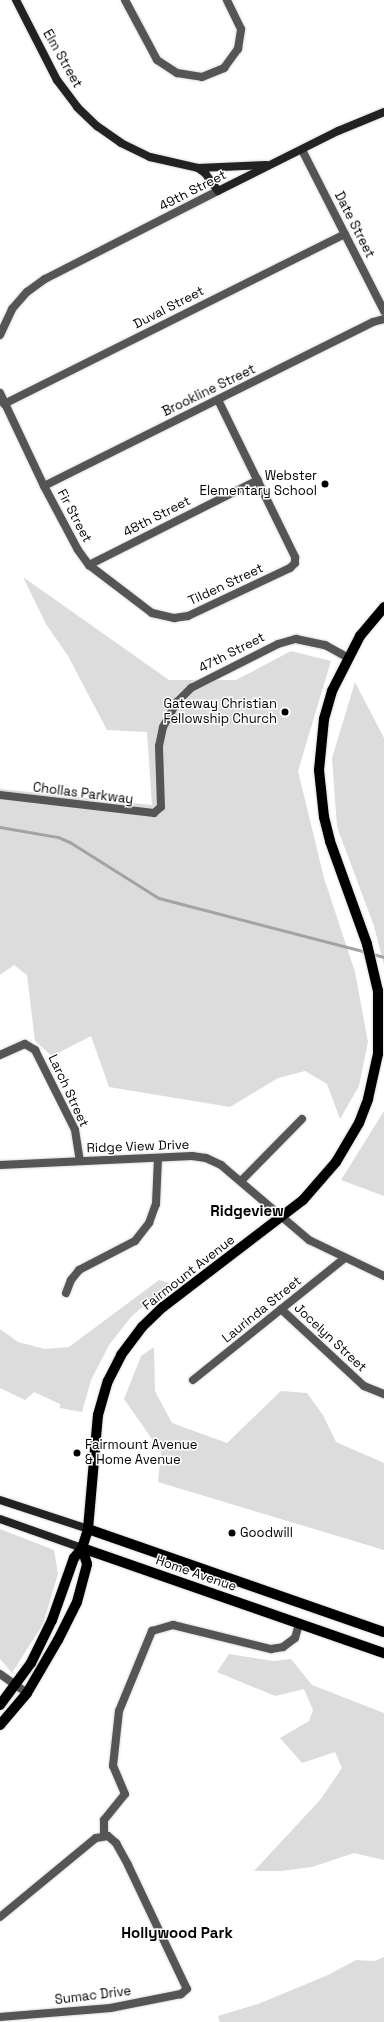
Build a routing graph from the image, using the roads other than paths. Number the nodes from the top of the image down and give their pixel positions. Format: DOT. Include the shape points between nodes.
graph roads {
  1 [pos="16,0"];
  2 [pos="125,0"];
  3 [pos="227,0"];
  4 [pos="384,112"];
  5 [pos="302,150"];
  6 [pos="269,165"];
  7 [pos="198,168"];
  8 [pos="218,192"];
  9 [pos="345,234"];
  10 [pos="384,312"];
  11 [pos="384,319"];
  12 [pos="0,335"];
  13 [pos="0,393"];
  14 [pos="218,400"];
  15 [pos="4,404"];
  16 [pos="258,480"];
  17 [pos="44,486"];
  18 [pos="89,565"];
  19 [pos="384,607"];
  20 [pos="164,617"];
  21 [pos="347,658"];
  22 [pos="0,795"];
  23 [pos="161,807"];
  24 [pos="0,1055"];
  25 [pos="302,1119"];
  26 [pos="158,1158"];
  27 [pos="80,1161"];
  28 [pos="0,1165"];
  29 [pos="241,1181"];
  30 [pos="282,1217"];
  31 [pos="346,1258"];
  32 [pos="384,1276"];
  33 [pos="66,1293"];
  34 [pos="282,1309"];
  35 [pos="193,1380"];
  36 [pos="384,1394"];
  37 [pos="0,1500"];
  38 [pos="0,1519"];
  39 [pos="88,1529"];
  40 [pos="82,1548"];
  41 [pos="299,1624"];
  42 [pos="384,1632"];
  43 [pos="384,1653"];
  44 [pos="0,1674"];
  45 [pos="16,1685"];
  46 [pos="27,1693"];
  47 [pos="0,1705"];
  48 [pos="0,1725"];
  49 [pos="106,1835"];
  50 [pos="0,1917"];
  51 [pos="0,2017"];
  1 -- 7 [label="street, Elm Street" via="57,80 77,107 97,126 121,143 150,156"];
  2 -- 3 [label="street" via="158,60 177,73 202,77 224,68 238,49 241,29"];
  4 -- 5 [label="street, 49th Street"];
  5 -- 6 [label="street, 49th Street"];
  5 -- 9 [label="street, Date Street"];
  6 -- 7 [label="street, Elm Street"];
  6 -- 8 [label="street, 49th Street"];
  7 -- 8 [label="street" via="205,173"];
  8 -- 12 [label="street, 49th Street" via="45,279 19,300 8,316"];
  9 -- 10 [label="street, Date Street"];
  9 -- 15 [label="street, Duval Street"];
  11 -- 14 [label="street, Brookline Street" via="373,322"];
  13 -- 15 [label="street, Fir Street"];
  14 -- 16 [label="street"];
  14 -- 17 [label="street, Brookline Street"];
  15 -- 17 [label="street, Fir Street"];
  16 -- 18 [label="street, 48th Street"];
  16 -- 20 [label="street, Tilden Street" via="295,557 295,563 188,616"];
  17 -- 18 [label="street, Fir Street" via="78,550"];
  18 -- 20 [label="street, Fir Street" via="152,613"];
  19 -- 21 [label="main road" via="360,636"];
  21 -- 23 [label="street, 47th Street" via="325,645 296,639 278,644 191,688 177,702 163,727 159,746"];
  21 -- 30 [label="main road, Fairmount Avenue" via="332,691 324,719 319,770 324,817 373,967 378,991 380,1033 377,1061 359,1123 331,1168 303,1200"];
  22 -- 23 [label="street, Chollas Parkway" via="145,813 154,813"];
  24 -- 27 [label="street, Larch Street" via="25,1044 38,1054 75,1130"];
  25 -- 29 [label="street"];
  26 -- 27 [label="street, Ridge View Drive"];
  26 -- 29 [label="street, Ridge View Drive" via="206,1158 221,1165"];
  26 -- 33 [label="street" via="156,1204 149,1223 135,1241 79,1270 71,1280"];
  27 -- 28 [label="street, Ridge View Drive"];
  29 -- 30 [label="street, Ridge View Drive"];
  30 -- 31 [label="street, Ridge View Drive" via="309,1240"];
  30 -- 39 [label="main road, Fairmount Avenue" via="163,1307 142,1327 121,1354 108,1381 98,1415"];
  31 -- 32 [label="street, Ridge View Drive"];
  31 -- 34 [label="street, Laurinda Street"];
  34 -- 35 [label="street, Laurinda Street"];
  34 -- 36 [label="street, Jocelyn Street" via="364,1386"];
  37 -- 39 [label="street, Home Avenue"];
  38 -- 40 [label="street, Home Avenue"];
  39 -- 40 [label="main road, Fairmount Avenue"];
  39 -- 42 [label="main road, Home Avenue"];
  40 -- 41 [label="main road, Home Avenue"];
  40 -- 45 [label="main road, Fairmount Avenue" via="74,1558 52,1620 31,1664"];
  40 -- 46 [label="main road, Fairmount Avenue" via="86,1564 77,1602"];
  41 -- 43 [label="main road, Home Avenue"];
  41 -- 49 [label="street" via="295,1638 283,1648 271,1649 173,1625 152,1630 119,1711 113,1766 125,1794 104,1820"];
  44 -- 45 [label="street"];
  45 -- 46 [label="street"];
  45 -- 47 [label="main road, Fairmount Avenue"];
  46 -- 48 [label="main road, Fairmount Avenue"];
  49 -- 50 [label="street" via="61,1866"];
  49 -- 51 [label="street, Sumac Drive" via="116,1843 128,1865 187,1989 181,1994 110,2008"];
}
